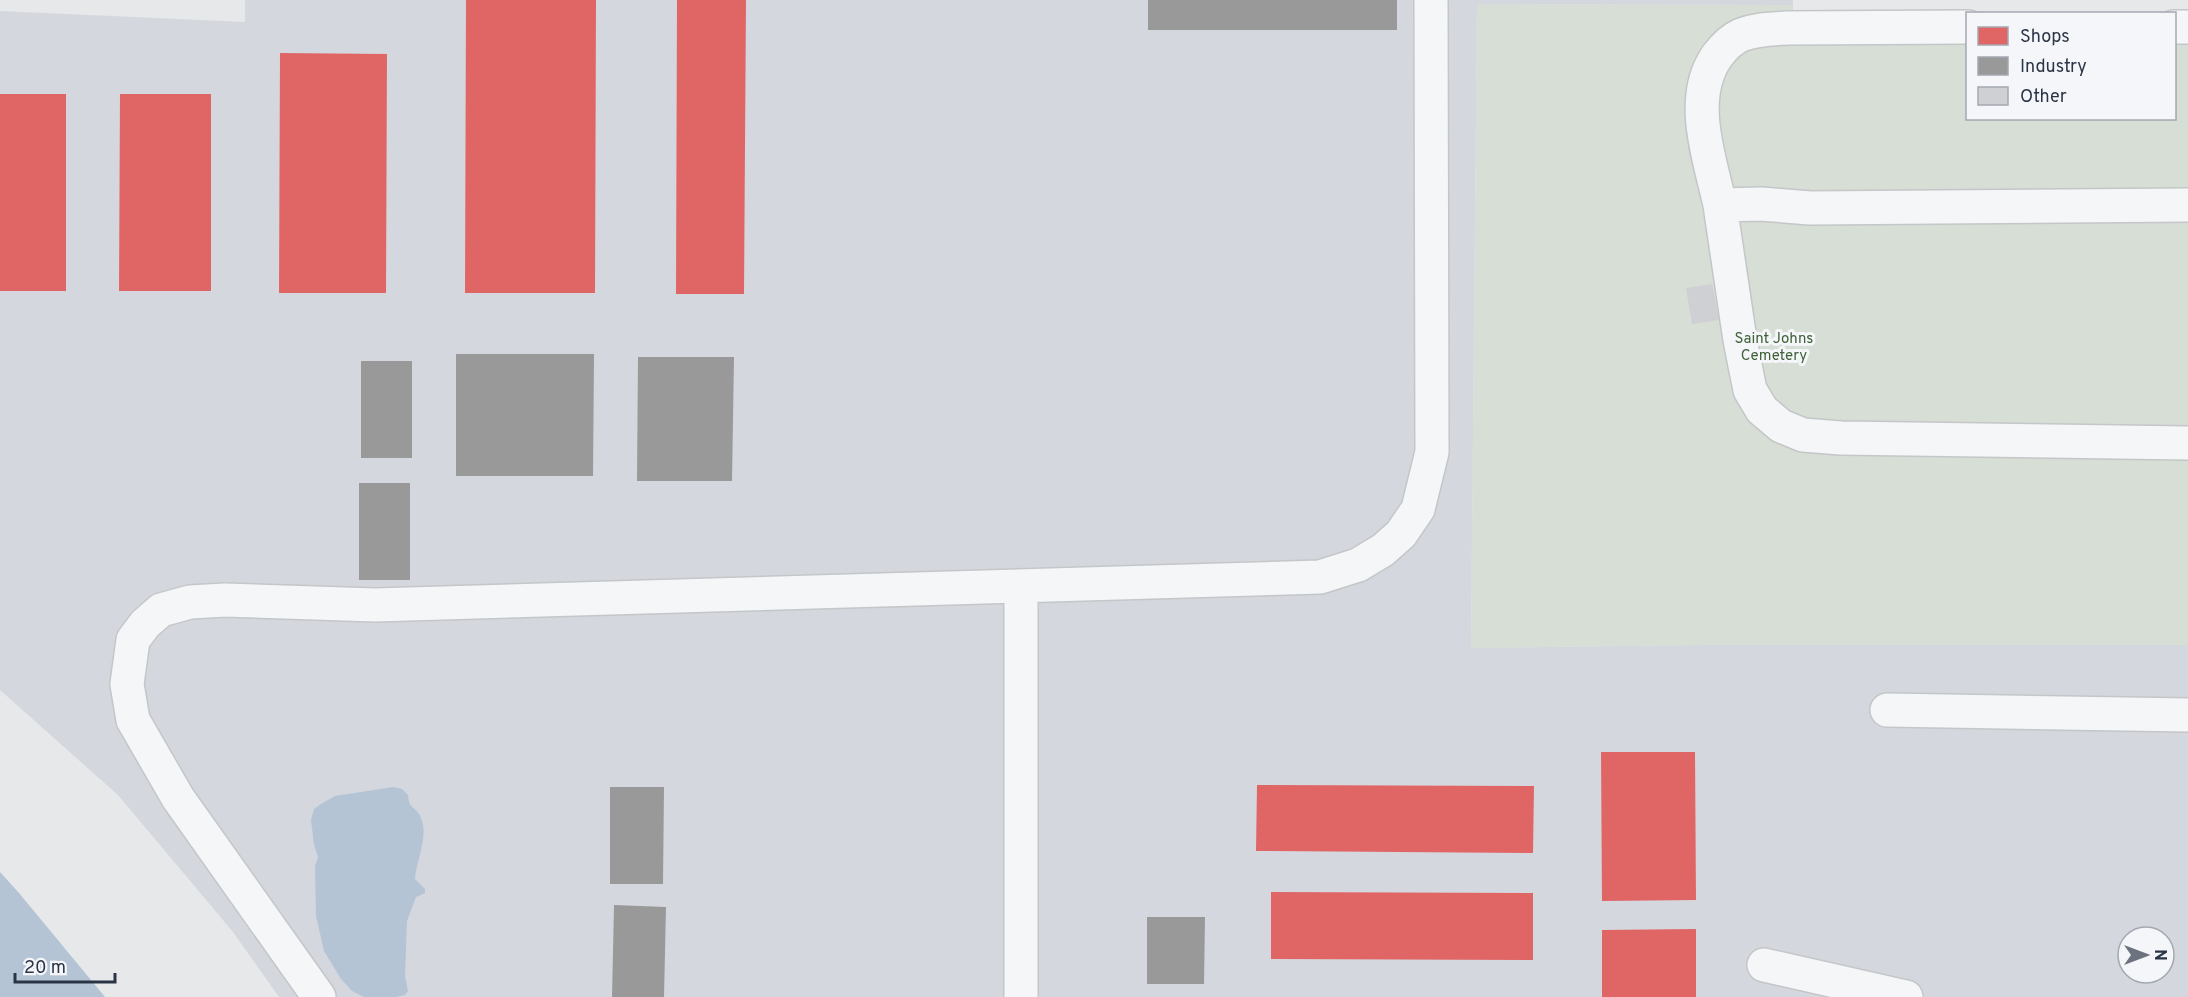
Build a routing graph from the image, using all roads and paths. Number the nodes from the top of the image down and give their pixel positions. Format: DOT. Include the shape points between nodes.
graph roads {
  1 [pos="1431,0"];
  2 [pos="1966,27"];
  3 [pos="1720,205"];
  4 [pos="2188,205"];
  5 [pos="2188,443"];
  6 [pos="1021,587"];
  7 [pos="1887,710"];
  8 [pos="2188,715"];
  9 [pos="1764,965"];
  10 [pos="319,997"];
  11 [pos="1021,997"];
  12 [pos="1906,997"];
  1 -- 6 [label="lane" via="1432,452 1418,509 1401,534 1358,565 1320,577"];
  2 -- 3 [label="lane" via="1787,28 1762,29 1739,36 1722,49 1710,67 1704,89 1702,117"];
  3 -- 4 [label="lane"];
  3 -- 5 [label="lane" via="1750,390 1762,410 1781,426 1803,435 1841,438"];
  6 -- 10 [label="lane" via="375,605 225,600 190,602 161,610 133,640 127,684 133,720 178,798"];
  6 -- 11 [label="lane"];
  7 -- 8 [label="lane"];
  9 -- 12 [label="lane"];
}
